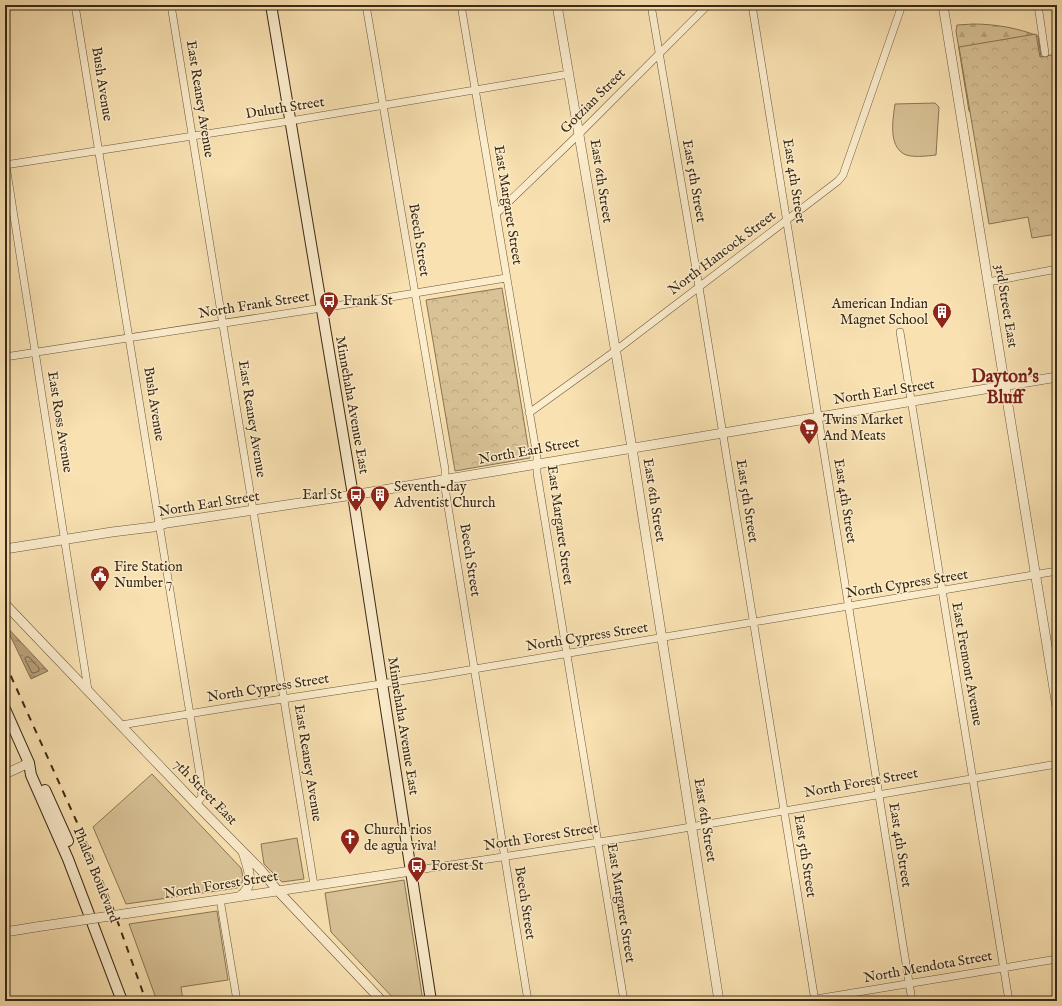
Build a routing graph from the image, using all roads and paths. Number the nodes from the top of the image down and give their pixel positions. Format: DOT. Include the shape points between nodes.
graph roads {
  1 [pos="75,5"];
  2 [pos="171,5"];
  3 [pos="271,5"];
  4 [pos="366,5"];
  5 [pos="461,5"];
  6 [pos="557,5"];
  7 [pos="650,5"];
  8 [pos="708,5"];
  9 [pos="752,5"];
  10 [pos="902,5"];
  11 [pos="943,5"];
  12 [pos="1038,5"];
  13 [pos="658,53"];
  14 [pos="1045,53"];
  15 [pos="569,74"];
  16 [pos="475,90"];
  17 [pos="383,105"];
  18 [pos="290,121"];
  19 [pos="579,134"];
  20 [pos="193,136"];
  21 [pos="99,150"];
  22 [pos="5,163"];
  23 [pos="496,214"];
  24 [pos="787,219"];
  25 [pos="1057,269"];
  26 [pos="506,278"];
  27 [pos="988,282"];
  28 [pos="699,287"];
  29 [pos="415,293"];
  30 [pos="322,308"];
  31 [pos="224,323"];
  32 [pos="900,332"];
  33 [pos="130,338"];
  34 [pos="615,350"];
  35 [pos="36,352"];
  36 [pos="5,357"];
  37 [pos="1057,377"];
  38 [pos="1005,386"];
  39 [pos="911,403"];
  40 [pos="529,413"];
  41 [pos="819,417"];
  42 [pos="722,433"];
  43 [pos="632,448"];
  44 [pos="537,464"];
  45 [pos="444,480"];
  46 [pos="354,495"];
  47 [pos="253,511"];
  48 [pos="160,526"];
  49 [pos="66,540"];
  50 [pos="5,549"];
  51 [pos="1057,571"];
  52 [pos="1036,575"];
  53 [pos="941,591"];
  54 [pos="5,604"];
  55 [pos="848,607"];
  56 [pos="754,623"];
  57 [pos="662,638"];
  58 [pos="566,653"];
  59 [pos="474,669"];
  60 [pos="382,684"];
  61 [pos="88,690"];
  62 [pos="284,699"];
  63 [pos="1057,707"];
  64 [pos="5,709"];
  65 [pos="189,714"];
  66 [pos="121,725"];
  67 [pos="29,763"];
  68 [pos="1057,764"];
  69 [pos="5,774"];
  70 [pos="973,778"];
  71 [pos="878,794"];
  72 [pos="196,804"];
  73 [pos="785,810"];
  74 [pos="691,826"];
  75 [pos="598,842"];
  76 [pos="243,851"];
  77 [pos="504,857"];
  78 [pos="411,871"];
  79 [pos="314,885"];
  80 [pos="278,891"];
  81 [pos="240,896"];
  82 [pos="220,899"];
  83 [pos="5,932"];
  84 [pos="1057,959"];
  85 [pos="1003,967"];
  86 [pos="909,983"];
  87 [pos="815,1000"];
  88 [pos="122,1001"];
  89 [pos="129,1001"];
  90 [pos="237,1001"];
  91 [pos="382,1001"];
  92 [pos="431,1001"];
  93 [pos="528,1001"];
  94 [pos="624,1001"];
  95 [pos="719,1001"];
  96 [pos="804,1001"];
  97 [pos="912,1001"];
  98 [pos="1009,1001"];
  1 -- 21 [label="street, Bush Avenue"];
  2 -- 20 [label="street, East Reaney Avenue"];
  3 -- 18 [label="main road, Minnehaha Avenue East"];
  4 -- 17 [label="street, Beech Street"];
  5 -- 16 [label="street, East Margaret Street"];
  6 -- 15 [label="street, East 6th Street"];
  7 -- 13 [label="street, East 5th Street"];
  8 -- 13 [label="street, Gotzian Street"];
  9 -- 24 [label="street, East 4th Street"];
  10 -- 24 [label="street, North Hancock Street" via="843,175"];
  11 -- 27 [label="street, 3rd Street East"];
  12 -- 14 [label="street"];
  13 -- 19 [label="street, Gotzian Street"];
  13 -- 28 [label="street, East 5th Street"];
  15 -- 16 [label="street, Duluth Street"];
  15 -- 19 [label="street, East 6th Street"];
  16 -- 17 [label="street, Duluth Street"];
  16 -- 23 [label="street, East Margaret Street"];
  17 -- 18 [label="street, Duluth Street"];
  17 -- 29 [label="street, Beech Street"];
  18 -- 20 [label="street, Duluth Street"];
  18 -- 30 [label="main road, Minnehaha Avenue East"];
  19 -- 23 [label="street, Gotzian Street"];
  19 -- 34 [label="street, East 6th Street"];
  20 -- 21 [label="street, Duluth Street"];
  20 -- 31 [label="street, East Reaney Avenue"];
  21 -- 22 [label="street, Duluth Street"];
  21 -- 33 [label="street, Bush Avenue"];
  22 -- 35 [label="street, East Ross Avenue"];
  23 -- 26 [label="street, East Margaret Street"];
  24 -- 28 [label="street, North Hancock Street"];
  24 -- 41 [label="street, East 4th Street"];
  25 -- 27 [label="street"];
  26 -- 29 [label="street, North Frank Street"];
  26 -- 40 [label="street, East Margaret Street"];
  27 -- 38 [label="street, 3rd Street East"];
  28 -- 34 [label="street, North Hancock Street"];
  28 -- 42 [label="street, East 5th Street"];
  29 -- 30 [label="street, North Frank Street"];
  29 -- 45 [label="street, Beech Street" via="445,469"];
  30 -- 31 [label="street, North Frank Street"];
  30 -- 46 [label="main road, Minnehaha Avenue East"];
  31 -- 33 [label="street, North Frank Street"];
  31 -- 47 [label="street, East Reaney Avenue"];
  32 -- 39 [label="street, East Fremont Avenue"];
  33 -- 35 [label="street, North Frank Street"];
  33 -- 48 [label="street, Bush Avenue"];
  34 -- 40 [label="street, North Hancock Street"];
  34 -- 43 [label="street, East 6th Street"];
  35 -- 36 [label="street, North Frank Street"];
  35 -- 49 [label="street, East Ross Avenue"];
  37 -- 38 [label="street, North Earl Street"];
  38 -- 39 [label="street, North Earl Street"];
  38 -- 52 [label="street, 3rd Street East"];
  39 -- 41 [label="street, North Earl Street"];
  39 -- 53 [label="street, East Fremont Avenue"];
  40 -- 44 [label="street, East Margaret Street"];
  41 -- 42 [label="street, North Earl Street"];
  41 -- 55 [label="street, East 4th Street"];
  42 -- 43 [label="street, North Earl Street"];
  42 -- 56 [label="street, East 5th Street"];
  43 -- 44 [label="street, North Earl Street"];
  43 -- 57 [label="street, East 6th Street"];
  44 -- 45 [label="street, North Earl Street"];
  44 -- 58 [label="street, East Margaret Street"];
  45 -- 46 [label="street, North Earl Street"];
  45 -- 59 [label="street, Beech Street"];
  46 -- 47 [label="street, North Earl Street"];
  46 -- 60 [label="main road, Minnehaha Avenue East"];
  47 -- 48 [label="street, North Earl Street"];
  47 -- 62 [label="street, East Reaney Avenue"];
  48 -- 49 [label="street, North Earl Street"];
  48 -- 65 [label="street, Bush Avenue"];
  49 -- 50 [label="street, North Earl Street"];
  49 -- 61 [label="street, East Ross Avenue"];
  51 -- 52 [label="street, North Cypress Street"];
  52 -- 53 [label="street, North Cypress Street"];
  52 -- 63 [label="street, 3rd Street East"];
  53 -- 55 [label="street, North Cypress Street"];
  53 -- 70 [label="street, East Fremont Avenue"];
  54 -- 61 [label="street, 7th Street East"];
  55 -- 56 [label="street, North Cypress Street"];
  55 -- 71 [label="street, East 4th Street"];
  56 -- 57 [label="street, North Cypress Street"];
  56 -- 73 [label="street, East 5th Street"];
  57 -- 58 [label="street, North Cypress Street"];
  57 -- 74 [label="street, East 6th Street"];
  58 -- 59 [label="street, North Cypress Street"];
  58 -- 75 [label="street, East Margaret Street"];
  59 -- 60 [label="street, North Cypress Street"];
  59 -- 77 [label="street, Beech Street"];
  60 -- 62 [label="street, North Cypress Street"];
  60 -- 78 [label="main road, Minnehaha Avenue East"];
  61 -- 66 [label="street, 7th Street East"];
  62 -- 65 [label="street, North Cypress Street"];
  62 -- 79 [label="street, East Reaney Avenue"];
  64 -- 67 [label="main road, Phalen Boulevard"];
  65 -- 66 [label="street, North Cypress Street"];
  65 -- 72 [label="street, Bush Avenue" via="202,797"];
  66 -- 72 [label="street, 7th Street East"];
  67 -- 69 [label="street"];
  67 -- 88 [label="main road, Phalen Boulevard" via="31,775 68,859"];
  67 -- 89 [label="main road, Phalen Boulevard" via="37,772 58,818"];
  68 -- 70 [label="street, North Forest Street"];
  70 -- 71 [label="street, North Forest Street"];
  70 -- 85 [label="street, East Fremont Avenue"];
  71 -- 73 [label="street, North Forest Street"];
  71 -- 86 [label="street, East 4th Street"];
  72 -- 76 [label="street, 7th Street East"];
  73 -- 74 [label="street, North Forest Street"];
  73 -- 87 [label="street, East 5th Street"];
  74 -- 75 [label="street, North Forest Street"];
  74 -- 95 [label="street, East 6th Street"];
  75 -- 77 [label="street, North Forest Street"];
  75 -- 94 [label="street, East Margaret Street"];
  76 -- 80 [label="street, 7th Street East"];
  76 -- 81 [label="street" via="250,881"];
  77 -- 78 [label="street, North Forest Street"];
  77 -- 93 [label="street, Beech Street"];
  78 -- 79 [label="street, North Forest Street"];
  78 -- 92 [label="main road, Minnehaha Avenue East"];
  79 -- 80 [label="street, North Forest Street"];
  80 -- 81 [label="street, North Forest Street"];
  80 -- 91 [label="street, 7th Street East"];
  81 -- 82 [label="street, North Forest Street"];
  82 -- 83 [label="street, North Forest Street, bridge"];
  82 -- 90 [label="street"];
  84 -- 85 [label="street, North Mendota Street"];
  85 -- 86 [label="street, North Mendota Street"];
  85 -- 98 [label="street, East Fremont Avenue"];
  86 -- 87 [label="street, North Mendota Street"];
  86 -- 97 [label="street, East 4th Street"];
  87 -- 96 [label="street, North Mendota Street"];
}
